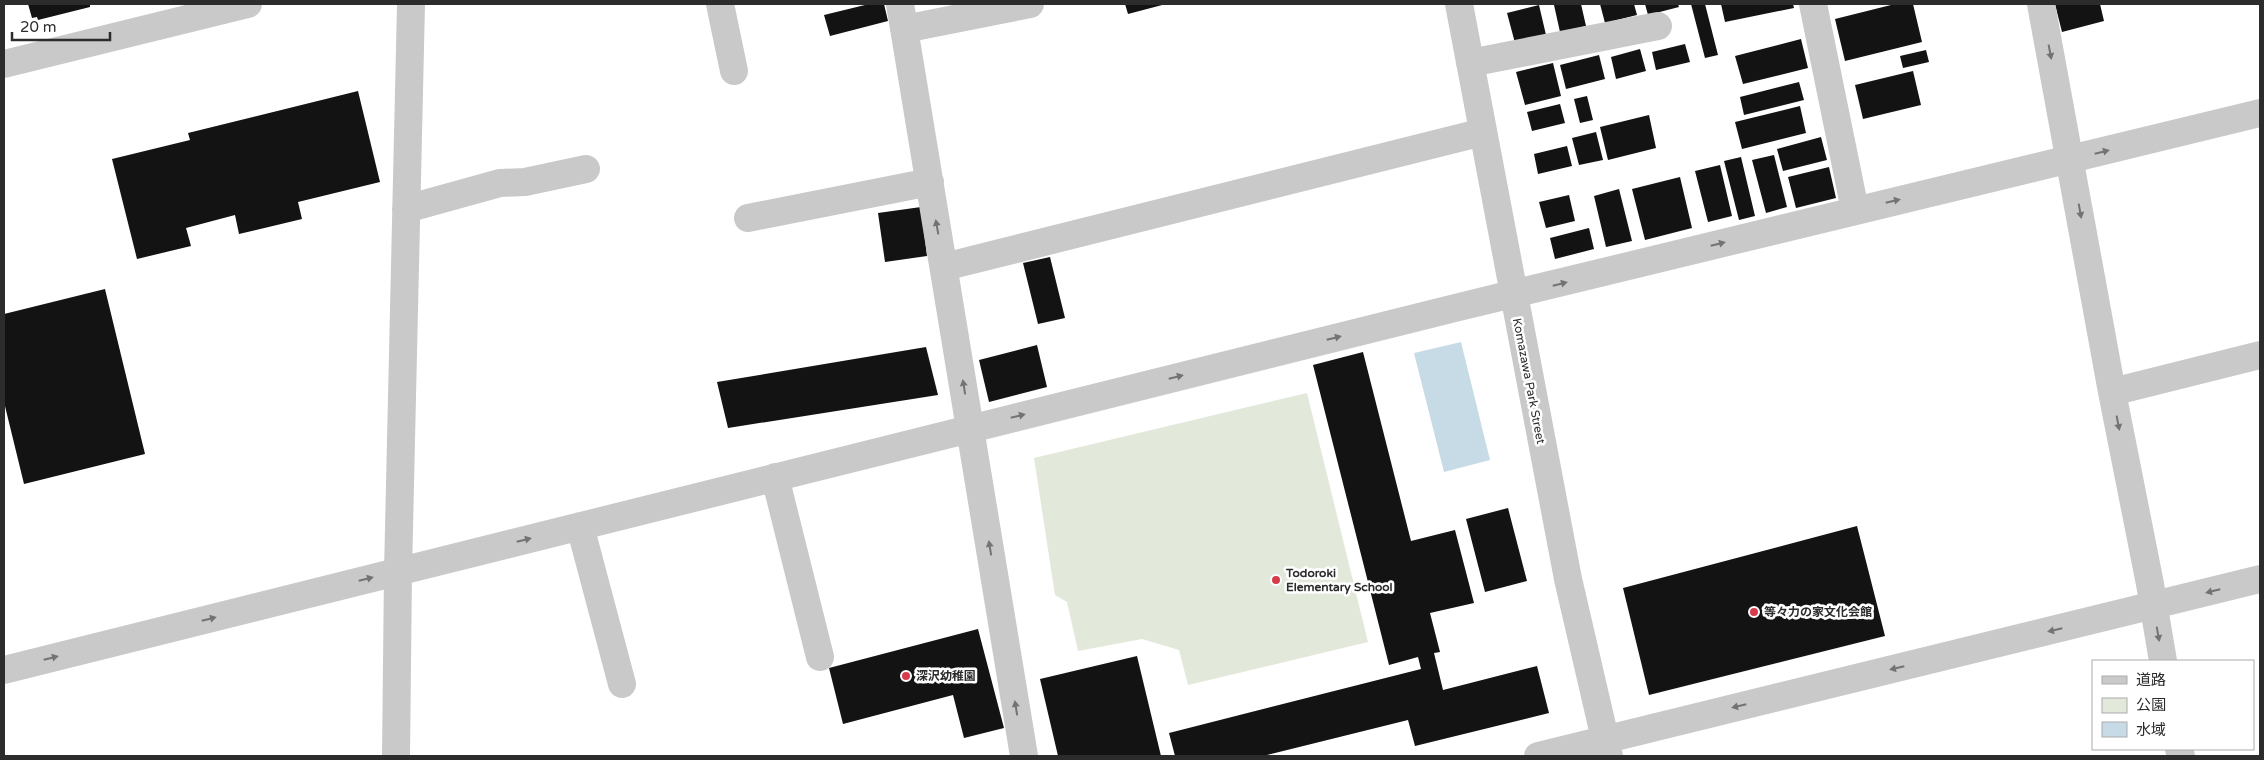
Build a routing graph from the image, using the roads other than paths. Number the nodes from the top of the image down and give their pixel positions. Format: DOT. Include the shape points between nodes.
graph roads {
  1 [pos="248,4"];
  2 [pos="411,4"];
  3 [pos="720,4"];
  4 [pos="1030,4"];
  5 [pos="1459,4"];
  6 [pos="1813,4"];
  7 [pos="2041,4"];
  8 [pos="902,17"];
  9 [pos="1658,26"];
  10 [pos="1470,63"];
  11 [pos="4,64"];
  12 [pos="734,71"];
  13 [pos="2260,113"];
  14 [pos="1483,132"];
  15 [pos="2071,160"];
  16 [pos="586,170"];
  17 [pos="930,182"];
  18 [pos="406,209"];
  19 [pos="1855,210"];
  20 [pos="748,218"];
  21 [pos="944,267"];
  22 [pos="1513,295"];
  23 [pos="2260,355"];
  24 [pos="2112,392"];
  25 [pos="971,428"];
  26 [pos="775,477"];
  27 [pos="580,526"];
  28 [pos="398,572"];
  29 [pos="2260,579"];
  30 [pos="2153,607"];
  31 [pos="820,657"];
  32 [pos="2163,660"];
  33 [pos="4,670"];
  34 [pos="622,684"];
  35 [pos="1607,748"];
  36 [pos="396,756"];
  37 [pos="1024,756"];
  38 [pos="1538,756"];
  1 -- 11 [label="street"];
  2 -- 18 [label="street"];
  3 -- 12 [label="street"];
  4 -- 8 [label="street"];
  5 -- 10 [label="street, Komazawa Park Street"];
  6 -- 19 [label="street"];
  7 -- 15 [label="street, one-way"];
  8 -- 17 [label="street"];
  9 -- 10 [label="street"];
  10 -- 14 [label="street, Komazawa Park Street"];
  15 -- 13 [label="street, one-way"];
  14 -- 21 [label="street"];
  14 -- 22 [label="street, Komazawa Park Street"];
  19 -- 15 [label="street, one-way"];
  15 -- 24 [label="street, one-way"];
  16 -- 18 [label="street" via="525,182 500,183"];
  17 -- 20 [label="street"];
  21 -- 17 [label="street, one-way"];
  18 -- 28 [label="street"];
  22 -- 19 [label="street, one-way"];
  25 -- 21 [label="street, one-way"];
  25 -- 22 [label="street, one-way"];
  22 -- 35 [label="street, Komazawa Park Street" via="1568,579"];
  23 -- 24 [label="street"];
  24 -- 30 [label="street, one-way"];
  25 -- 26 [label="street"];
  37 -- 25 [label="street, one-way"];
  26 -- 27 [label="street"];
  26 -- 31 [label="street"];
  28 -- 27 [label="street, one-way"];
  27 -- 34 [label="street"];
  33 -- 28 [label="street, one-way"];
  28 -- 36 [label="street"];
  29 -- 30 [label="street, one-way"];
  30 -- 32 [label="street, one-way"];
  30 -- 35 [label="street, one-way" via="1636,731"];
  35 -- 38 [label="street"];
}
